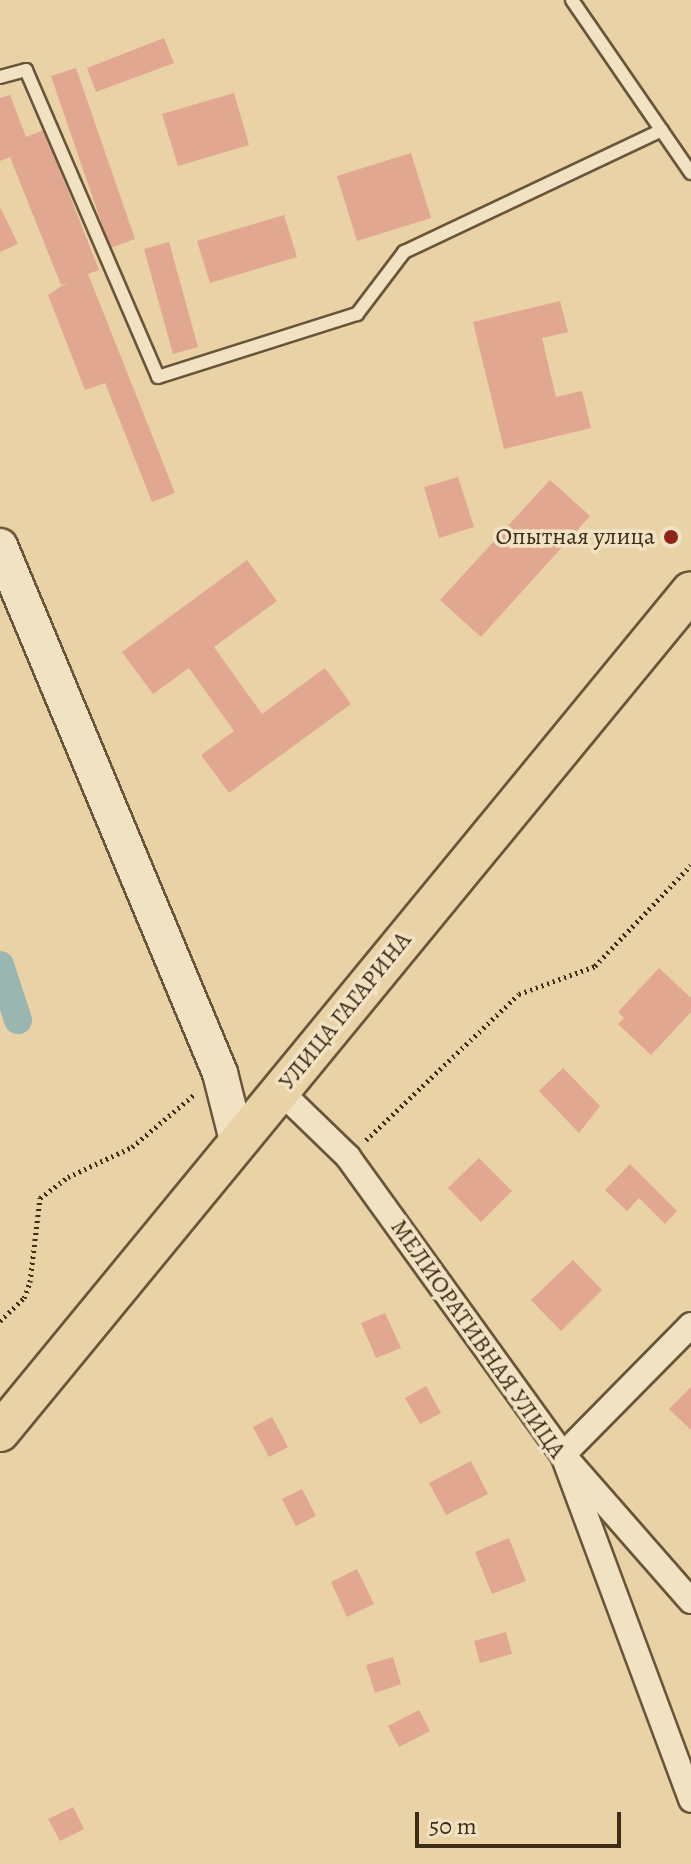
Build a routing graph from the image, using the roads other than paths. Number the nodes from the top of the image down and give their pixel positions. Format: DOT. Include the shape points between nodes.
graph roads {
  1 [pos="572,0"];
  2 [pos="0,77"];
  3 [pos="662,130"];
  4 [pos="691,173"];
  5 [pos="0,546"];
  6 [pos="691,591"];
  7 [pos="280,1091"];
  8 [pos="237,1140"];
  9 [pos="691,1325"];
  10 [pos="7,1424"];
  11 [pos="563,1455"];
  12 [pos="691,1601"];
  13 [pos="691,1800"];
  1 -- 3 [label="lane"];
  2 -- 3 [label="lane" via="26,70 158,377 357,314 404,252"];
  3 -- 4 [label="lane"];
  5 -- 8 [label="street" via="220,1073"];
  6 -- 7 [label="main road, УЛИЦА ГАГАРИНА"];
  7 -- 8 [label="main road, УЛИЦА ГАГАРИНА"];
  7 -- 11 [label="street, МЕЛИОРАТИВНАЯ УЛИЦА" via="348,1157"];
  8 -- 10 [label="main road, УЛИЦА ГАГАРИНА"];
  9 -- 11 [label="street"];
  11 -- 12 [label="street"];
  11 -- 13 [label="street, МЕЛИОРАТИВНАЯ УЛИЦА"];
}
